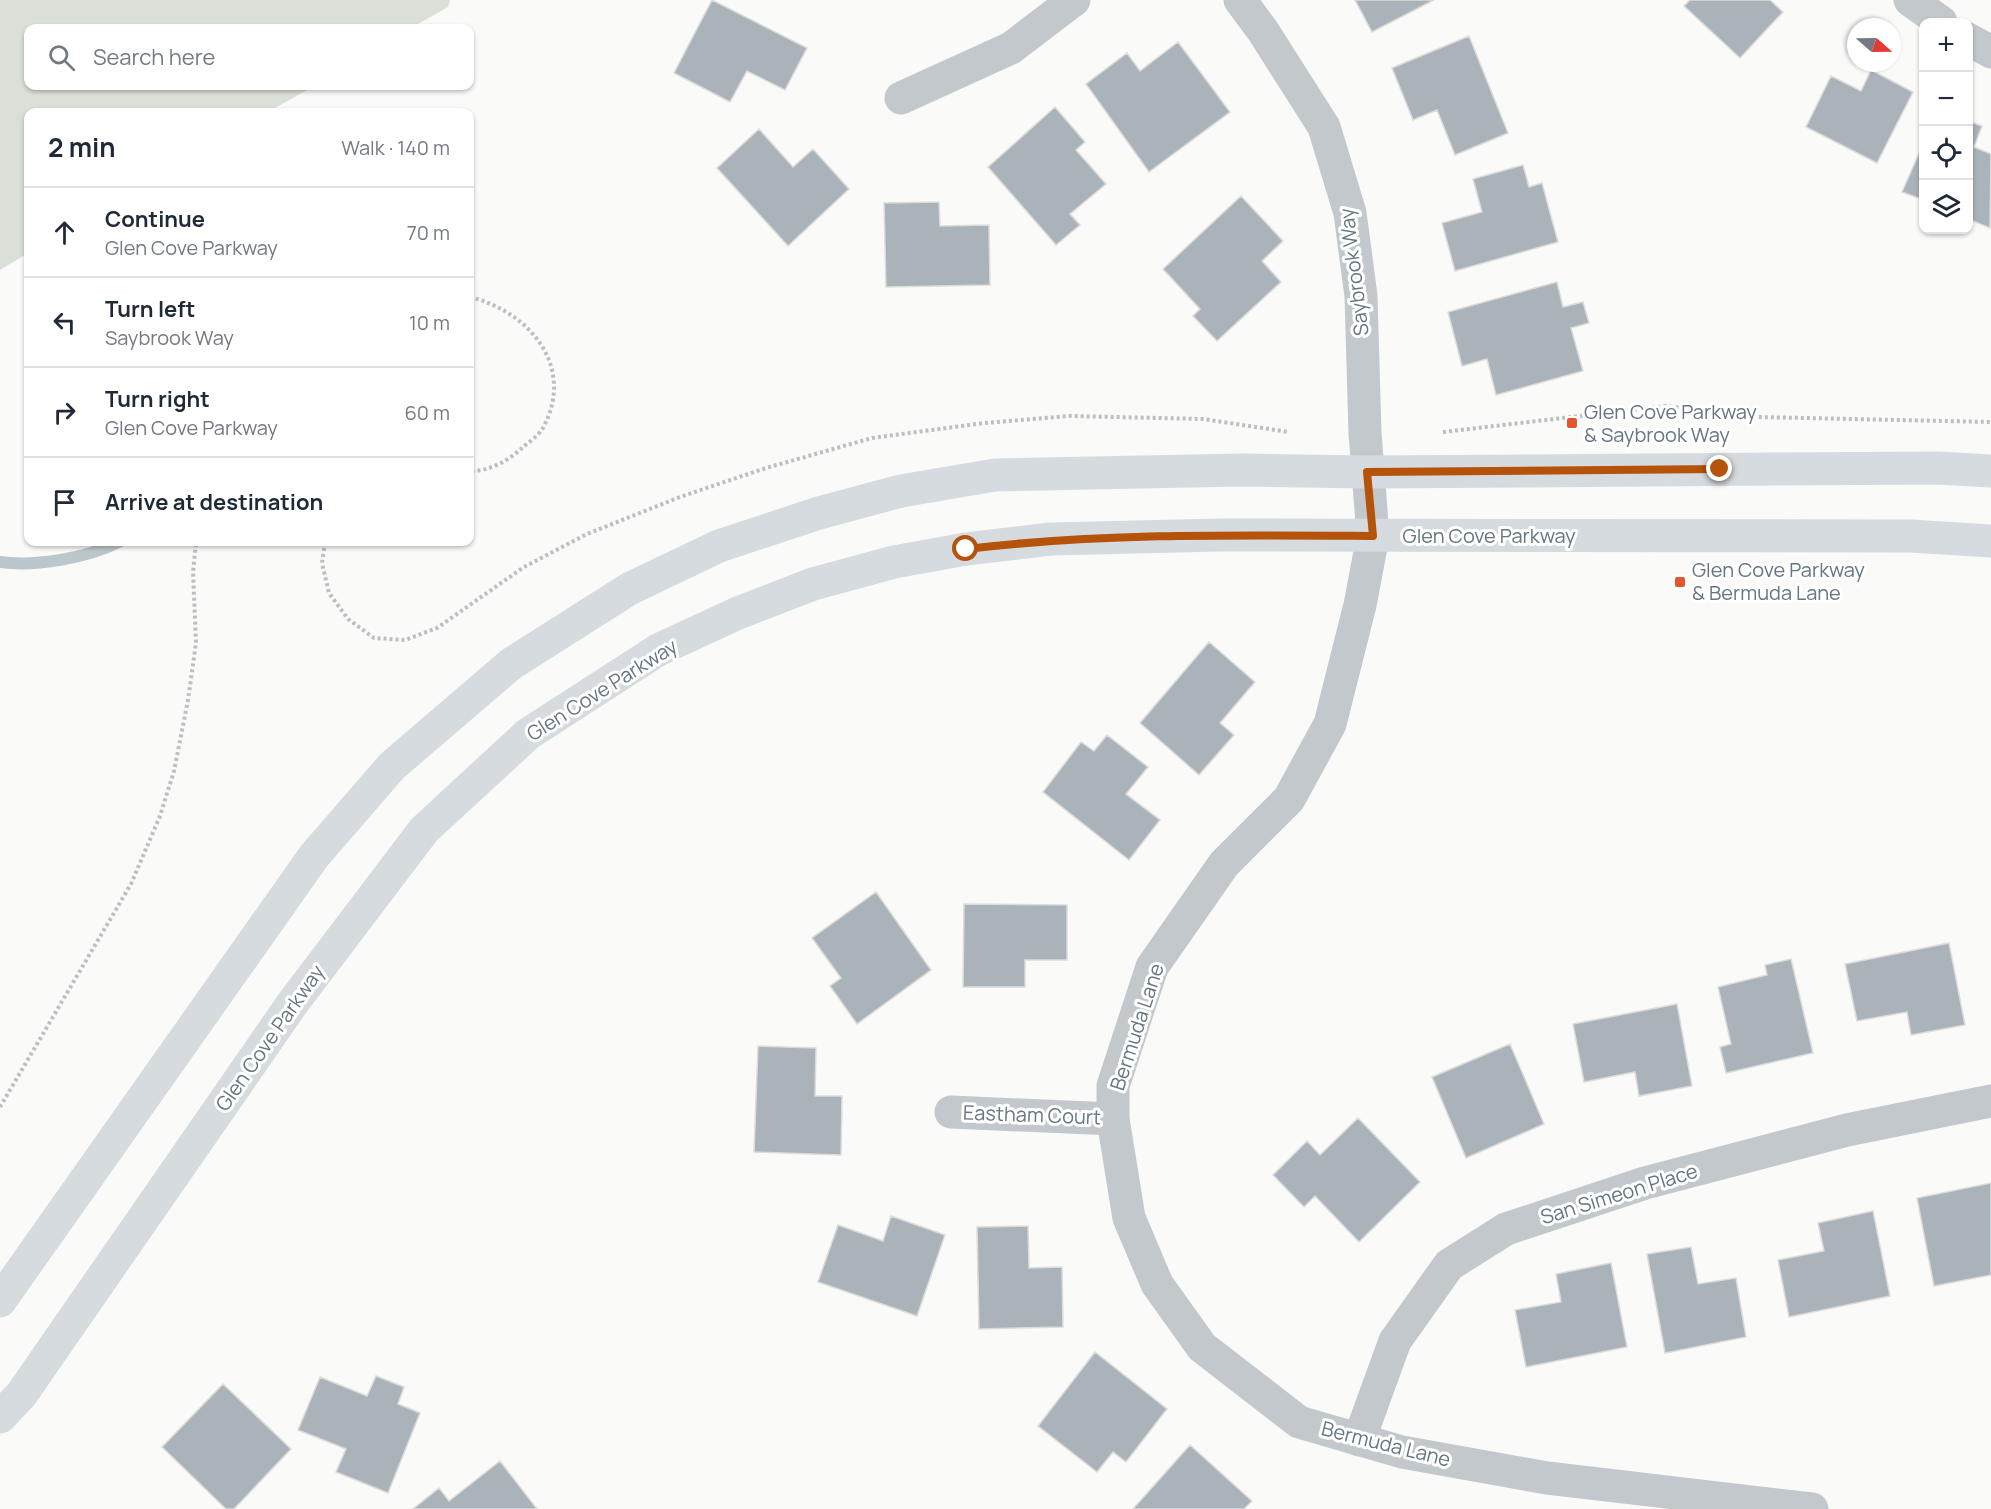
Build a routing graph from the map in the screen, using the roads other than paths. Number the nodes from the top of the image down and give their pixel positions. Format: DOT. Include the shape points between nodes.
graph roads {
  1 [pos="1074,0"];
  2 [pos="1240,0"];
  3 [pos="1910,0"];
  4 [pos="1935,18"];
  5 [pos="1973,42"];
  6 [pos="1991,52"];
  7 [pos="901,98"];
  8 [pos="1991,471"];
  9 [pos="1367,472"];
  10 [pos="1373,536"];
  11 [pos="1991,541"];
  12 [pos="1991,1101"];
  13 [pos="951,1112"];
  14 [pos="1113,1119"];
  15 [pos="0,1301"];
  16 [pos="0,1417"];
  17 [pos="1359,1440"];
  18 [pos="1812,1509"];
  1 -- 7 [label="street" via="1011,48"];
  2 -- 9 [label="street, Saybrook Way" via="1324,127 1350,213 1361,296"];
  3 -- 4 [label="street"];
  5 -- 6 [label="street"];
  8 -- 9 [label="main road" via="1938,468"];
  9 -- 10 [label="street, Saybrook Way"];
  9 -- 15 [label="main road" via="1242,470 995,475 901,491 819,513 719,546 629,589 511,664 392,766 314,856"];
  10 -- 11 [label="main road, Glen Cove Parkway" via="1911,536"];
  10 -- 14 [label="street, Bermuda Lane" via="1330,724 1289,799 1224,864 1152,967 1113,1086"];
  10 -- 16 [label="main road, Glen Cove Parkway" via="1051,539 966,549 894,562 813,584 658,650 528,734 424,830 292,1004 21,1395"];
  12 -- 17 [label="street, San Simeon Place" via="1847,1130 1645,1183 1506,1229 1449,1265 1395,1341"];
  13 -- 14 [label="street, Eastham Court"];
  14 -- 17 [label="street, Bermuda Lane" via="1129,1218 1157,1284 1202,1347 1299,1422"];
  17 -- 18 [label="street, Bermuda Lane" via="1402,1452 1547,1478"];
}
